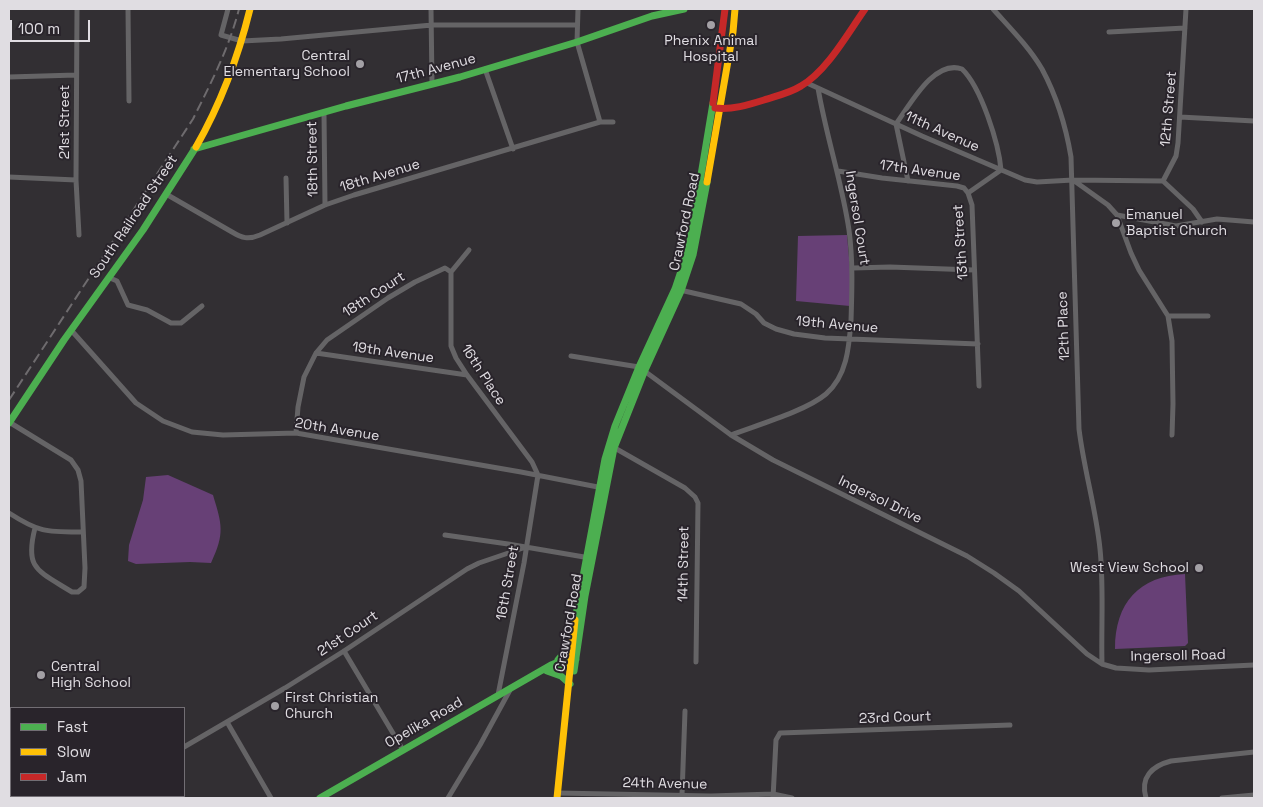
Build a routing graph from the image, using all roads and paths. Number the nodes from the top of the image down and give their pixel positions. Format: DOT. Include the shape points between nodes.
graph roads {
  1 [pos="77,9"];
  2 [pos="128,9"];
  3 [pos="228,9"];
  4 [pos="250,9"];
  5 [pos="431,9"];
  6 [pos="578,9"];
  7 [pos="684,9"];
  8 [pos="725,9"];
  9 [pos="735,9"];
  10 [pos="865,9"];
  11 [pos="994,9"];
  12 [pos="1186,9"];
  13 [pos="432,24"];
  14 [pos="577,24"];
  15 [pos="1186,28"];
  16 [pos="1109,32"];
  17 [pos="242,41"];
  18 [pos="577,42"];
  19 [pos="485,69"];
  20 [pos="76,75"];
  21 [pos="9,77"];
  22 [pos="807,83"];
  23 [pos="432,84"];
  24 [pos="818,88"];
  25 [pos="129,101"];
  26 [pos="716,108"];
  27 [pos="324,113"];
  28 [pos="1180,117"];
  29 [pos="1254,120"];
  30 [pos="600,122"];
  31 [pos="613,122"];
  32 [pos="896,124"];
  33 [pos="194,149"];
  34 [pos="513,149"];
  35 [pos="1001,170"];
  36 [pos="838,171"];
  37 [pos="9,177"];
  38 [pos="286,178"];
  39 [pos="76,180"];
  40 [pos="1073,180"];
  41 [pos="908,181"];
  42 [pos="1163,181"];
  43 [pos="968,192"];
  44 [pos="166,194"];
  45 [pos="325,205"];
  46 [pos="1117,216"];
  47 [pos="1202,222"];
  48 [pos="1254,222"];
  49 [pos="287,223"];
  50 [pos="79,235"];
  51 [pos="469,250"];
  52 [pos="853,268"];
  53 [pos="974,270"];
  54 [pos="451,272"];
  55 [pos="110,278"];
  56 [pos="678,290"];
  57 [pos="202,306"];
  58 [pos="1168,316"];
  59 [pos="1208,316"];
  60 [pos="71,330"];
  61 [pos="850,339"];
  62 [pos="978,344"];
  63 [pos="316,354"];
  64 [pos="571,356"];
  65 [pos="642,369"];
  66 [pos="467,375"];
  67 [pos="979,386"];
  68 [pos="9,423"];
  69 [pos="296,433"];
  70 [pos="731,435"];
  71 [pos="1172,435"];
  72 [pos="611,446"];
  73 [pos="538,475"];
  74 [pos="680,477"];
  75 [pos="677,484"];
  76 [pos="602,488"];
  77 [pos="9,513"];
  78 [pos="35,528"];
  79 [pos="83,532"];
  80 [pos="444,535"];
  81 [pos="526,547"];
  82 [pos="590,558"];
  83 [pos="572,643"];
  84 [pos="344,651"];
  85 [pos="572,660"];
  86 [pos="696,662"];
  87 [pos="555,663"];
  88 [pos="1102,664"];
  89 [pos="1254,665"];
  90 [pos="542,671"];
  91 [pos="570,684"];
  92 [pos="510,689"];
  93 [pos="498,696"];
  94 [pos="685,712"];
  95 [pos="227,722"];
  96 [pos="1010,725"];
  97 [pos="185,746"];
  98 [pos="403,750"];
  99 [pos="1254,752"];
  100 [pos="1254,795"];
  101 [pos="557,796"];
  102 [pos="682,796"];
  103 [pos="773,796"];
  104 [pos="699,797"];
  105 [pos="271,798"];
  106 [pos="320,798"];
  107 [pos="448,798"];
  108 [pos="792,798"];
  109 [pos="1146,798"];
  110 [pos="1222,798"];
  1 -- 20 [label="street, 21st Street"];
  2 -- 25 [label="street"];
  3 -- 17 [label="street" via="221,35"];
  4 -- 17 [label="main road, South Railroad Street"];
  5 -- 13 [label="street"];
  6 -- 14 [label="street"];
  7 -- 18 [label="main road, 17th Avenue" via="634,21"];
  8 -- 26 [label="main road"];
  9 -- 26 [label="main road"];
  10 -- 22 [label="main road"];
  11 -- 40 [label="street, 12th Place" via="1024,43 1042,69 1055,97 1065,126"];
  12 -- 15 [label="street, 12th Street"];
  13 -- 14 [label="street"];
  13 -- 17 [label="street"];
  13 -- 23 [label="street"];
  14 -- 18 [label="street"];
  15 -- 16 [label="street"];
  15 -- 28 [label="street, 12th Street"];
  17 -- 33 [label="main road, South Railroad Street" via="221,98"];
  18 -- 19 [label="main road, 17th Avenue"];
  18 -- 30 [label="street"];
  19 -- 23 [label="main road, 17th Avenue"];
  19 -- 34 [label="street"];
  20 -- 21 [label="street"];
  20 -- 39 [label="street, 21st Street"];
  22 -- 24 [label="street, 11th Avenue"];
  22 -- 26 [label="main road" via="750,104"];
  23 -- 27 [label="main road, 17th Avenue"];
  24 -- 32 [label="street, 11th Avenue"];
  24 -- 36 [label="street, Ingersol Court"];
  26 -- 56 [label="main road, Crawford Road" via="699,227 693,254"];
  27 -- 33 [label="main road, 17th Avenue"];
  27 -- 45 [label="street, 18th Street"];
  28 -- 29 [label="street"];
  28 -- 42 [label="street, 12th Street" via="1176,156"];
  30 -- 31 [label="street, 18th Avenue"];
  30 -- 34 [label="street, 18th Avenue"];
  32 -- 35 [label="street, 11th Avenue"];
  32 -- 35 [label="street" via="934,75 945,68 962,69 970,78 995,135"];
  32 -- 41 [label="street"];
  33 -- 44 [label="main road, South Railroad Street"];
  34 -- 45 [label="street, 18th Avenue"];
  35 -- 40 [label="street, 11th Avenue" via="1038,182"];
  35 -- 43 [label="street, 13th Street"];
  36 -- 41 [label="street, 17th Avenue"];
  36 -- 52 [label="street, Ingersol Court"];
  37 -- 39 [label="street"];
  38 -- 49 [label="street"];
  39 -- 50 [label="street, 21st Street"];
  40 -- 42 [label="street"];
  40 -- 46 [label="street" via="1108,205"];
  40 -- 88 [label="street, 12th Place" via="1079,429 1100,551"];
  41 -- 43 [label="street, 17th Avenue" via="957,186"];
  42 -- 47 [label="street"];
  43 -- 53 [label="street, 13th Street" via="972,205"];
  44 -- 49 [label="street, 18th Avenue" via="243,238 254,238"];
  44 -- 55 [label="main road, South Railroad Street"];
  45 -- 49 [label="street, 18th Avenue"];
  46 -- 47 [label="street" via="1176,226"];
  46 -- 58 [label="street" via="1139,270"];
  47 -- 48 [label="street" via="1217,219"];
  51 -- 54 [label="street"];
  52 -- 53 [label="street"];
  52 -- 61 [label="street, Ingersol Court"];
  53 -- 62 [label="street, 13th Street"];
  54 -- 63 [label="street, 18th Court" via="445,268 438,270 394,294 327,340"];
  54 -- 66 [label="street, 16th Place" via="451,346"];
  55 -- 57 [label="street" via="117,281 128,305 147,310 171,323 181,323"];
  55 -- 60 [label="main road, South Railroad Street"];
  56 -- 61 [label="street, 19th Avenue" via="741,304 776,329"];
  56 -- 65 [label="main road, Crawford Road"];
  58 -- 59 [label="street"];
  58 -- 71 [label="street" via="1172,341"];
  60 -- 68 [label="main road, South Railroad Street"];
  60 -- 69 [label="street, 20th Avenue" via="136,403 163,421 192,432 222,435"];
  61 -- 62 [label="street, 19th Avenue"];
  61 -- 70 [label="street, Ingersol Court" via="838,380 826,394 810,404"];
  62 -- 67 [label="street, 13th Street"];
  63 -- 66 [label="street, 19th Avenue"];
  63 -- 69 [label="street" via="304,377"];
  64 -- 65 [label="street"];
  65 -- 70 [label="street, Ingersol Drive"];
  65 -- 72 [label="main road, Crawford Road"];
  66 -- 73 [label="street, 16th Place" via="532,462"];
  68 -- 79 [label="street" via="71,460 78,470"];
  69 -- 73 [label="street, 20th Avenue"];
  70 -- 88 [label="street, Ingersol Drive" via="773,460 967,556 1019,591"];
  72 -- 75 [label="street"];
  72 -- 76 [label="main road, Crawford Road"];
  73 -- 76 [label="street, 20th Avenue"];
  73 -- 81 [label="street, 16th Street"];
  74 -- 75 [label="street"];
  75 -- 86 [label="street, 14th Street" via="691,492 698,503"];
  76 -- 82 [label="main road, Crawford Road"];
  77 -- 78 [label="street"];
  78 -- 79 [label="street" via="51,532"];
  78 -- 79 [label="street" via="31,555 36,567 72,592 84,587"];
  80 -- 81 [label="street"];
  81 -- 82 [label="street"];
  81 -- 84 [label="street, 21st Court" via="468,568"];
  81 -- 93 [label="street, 16th Street"];
  82 -- 83 [label="main road, Crawford Road"];
  82 -- 85 [label="main road, Crawford Road"];
  83 -- 85 [label="main road, Crawford Road"];
  83 -- 87 [label="main road"];
  84 -- 95 [label="street, 21st Court"];
  84 -- 98 [label="street"];
  85 -- 87 [label="main road, Opelika Road"];
  85 -- 90 [label="main road, Opelika Road"];
  85 -- 91 [label="main road, Crawford Road" via="573,679"];
  87 -- 90 [label="main road, Opelika Road"];
  88 -- 89 [label="street, Ingersoll Road" via="1149,670"];
  90 -- 91 [label="main road" via="556,672"];
  90 -- 92 [label="main road, Opelika Road"];
  91 -- 101 [label="main road"];
  92 -- 93 [label="main road, Opelika Road"];
  92 -- 107 [label="street"];
  93 -- 98 [label="main road, Opelika Road"];
  94 -- 102 [label="street"];
  95 -- 97 [label="street, 21st Court"];
  95 -- 105 [label="street"];
  96 -- 103 [label="street, 23rd Court" via="780,734 776,740"];
  98 -- 106 [label="main road, Opelika Road"];
  99 -- 109 [label="street" via="1159,764 1150,772 1145,784"];
  100 -- 110 [label="street"];
  101 -- 102 [label="street, 24th Avenue"];
  102 -- 104 [label="street, 24th Avenue"];
  103 -- 104 [label="street, 24th Avenue"];
  103 -- 108 [label="street"];
}
